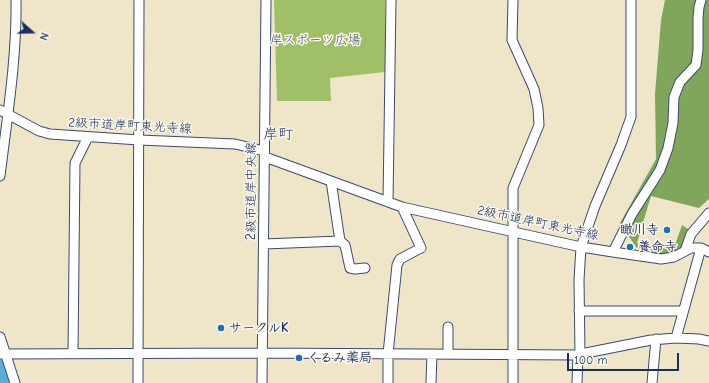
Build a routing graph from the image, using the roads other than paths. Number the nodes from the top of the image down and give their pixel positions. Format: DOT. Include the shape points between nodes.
graph roads {
  1 [pos="16,0"];
  2 [pos="139,0"];
  3 [pos="266,0"];
  4 [pos="391,0"];
  5 [pos="513,0"];
  6 [pos="631,0"];
  7 [pos="701,0"];
  8 [pos="4,112"];
  9 [pos="88,137"];
  10 [pos="139,140"];
  11 [pos="264,154"];
  12 [pos="0,176"];
  13 [pos="331,181"];
  14 [pos="388,202"];
  15 [pos="402,207"];
  16 [pos="709,213"];
  17 [pos="513,233"];
  18 [pos="340,241"];
  19 [pos="264,244"];
  20 [pos="581,247"];
  21 [pos="705,250"];
  22 [pos="685,251"];
  23 [pos="613,252"];
  24 [pos="365,268"];
  25 [pos="579,311"];
  26 [pos="683,311"];
  27 [pos="448,326"];
  28 [pos="0,337"];
  29 [pos="676,338"];
  30 [pos="656,340"];
  31 [pos="709,341"];
  32 [pos="73,353"];
  33 [pos="138,353"];
  34 [pos="262,353"];
  35 [pos="3,354"];
  36 [pos="388,354"];
  37 [pos="432,354"];
  38 [pos="448,354"];
  39 [pos="513,354"];
  40 [pos="579,354"];
  41 [pos="15,383"];
  42 [pos="138,383"];
  43 [pos="262,383"];
  44 [pos="388,383"];
  45 [pos="431,383"];
  46 [pos="513,383"];
  47 [pos="577,383"];
  48 [pos="652,383"];
  1 -- 8 [label="street" via="17,22"];
  2 -- 10 [label="street"];
  3 -- 11 [label="street, 2級市道岸中央線"];
  4 -- 14 [label="street"];
  5 -- 17 [label="street" via="512,40 534,89 539,125 513,188"];
  6 -- 20 [label="street" via="631,117"];
  7 -- 23 [label="street, 2級市道岸町東光寺線" via="696,65 680,82 674,97 673,123 668,148 660,170 632,214"];
  8 -- 9 [label="street, 2級市道岸町東光寺線" via="39,131"];
  8 -- 12 [label="street"];
  9 -- 10 [label="street, 2級市道岸町東光寺線"];
  9 -- 32 [label="street" via="75,163"];
  10 -- 11 [label="street, 2級市道岸町東光寺線" via="235,144"];
  10 -- 33 [label="street"];
  11 -- 13 [label="street, 2級市道岸町東光寺線"];
  11 -- 19 [label="street, 2級市道岸中央線"];
  13 -- 14 [label="street, 2級市道岸町東光寺線"];
  13 -- 18 [label="street"];
  14 -- 15 [label="street, 2級市道岸町東光寺線"];
  15 -- 17 [label="street, 2級市道岸町東光寺線"];
  15 -- 36 [label="street" via="421,248 400,259 397,266"];
  16 -- 22 [label="street" via="691,234"];
  17 -- 20 [label="street, 2級市道岸町東光寺線"];
  17 -- 39 [label="street"];
  18 -- 19 [label="street"];
  18 -- 24 [label="street" via="345,245 350,268"];
  19 -- 34 [label="street, 2級市道岸中央線"];
  20 -- 23 [label="street, 2級市道岸町東光寺線"];
  20 -- 25 [label="street"];
  21 -- 22 [label="street" via="691,248"];
  21 -- 26 [label="street"];
  22 -- 23 [label="street" via="674,257 661,259"];
  25 -- 26 [label="street"];
  25 -- 40 [label="street"];
  26 -- 29 [label="street"];
  27 -- 38 [label="street"];
  28 -- 35 [label="street"];
  29 -- 30 [label="street"];
  29 -- 31 [label="street"];
  30 -- 40 [label="street"];
  30 -- 48 [label="street"];
  32 -- 33 [label="street"];
  32 -- 35 [label="street"];
  33 -- 34 [label="street"];
  33 -- 42 [label="street"];
  34 -- 36 [label="street"];
  34 -- 43 [label="street, 2級市道岸中央線"];
  35 -- 41 [label="street"];
  36 -- 37 [label="street"];
  36 -- 44 [label="street"];
  37 -- 38 [label="street"];
  37 -- 45 [label="street"];
  38 -- 39 [label="street"];
  39 -- 40 [label="street"];
  39 -- 46 [label="street"];
  40 -- 47 [label="street"];
}
